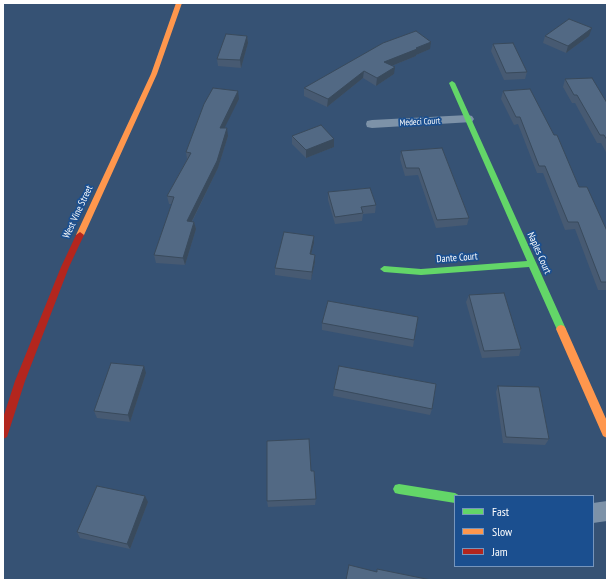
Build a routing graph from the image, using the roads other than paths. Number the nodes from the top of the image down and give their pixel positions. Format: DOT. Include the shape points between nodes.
graph roads {
  1 [pos="179,3"];
  2 [pos="452,83"];
  3 [pos="468,119"];
  4 [pos="372,124"];
  5 [pos="532,264"];
  6 [pos="384,269"];
  7 [pos="607,433"];
  8 [pos="3,434"];
  9 [pos="399,489"];
  10 [pos="454,498"];
  11 [pos="607,512"];
  12 [pos="594,513"];
  1 -- 8 [label="main road, West Vine Street" via="154,74 65,267 20,381"];
  2 -- 3 [label="main road, Naples Court"];
  3 -- 4 [label="street, Medeci Court"];
  3 -- 5 [label="main road, Naples Court"];
  5 -- 6 [label="main road, Dante Court" via="421,272"];
  5 -- 7 [label="main road, Naples Court"];
  9 -- 10 [label="main road"];
  11 -- 12 [label="street"];
}
